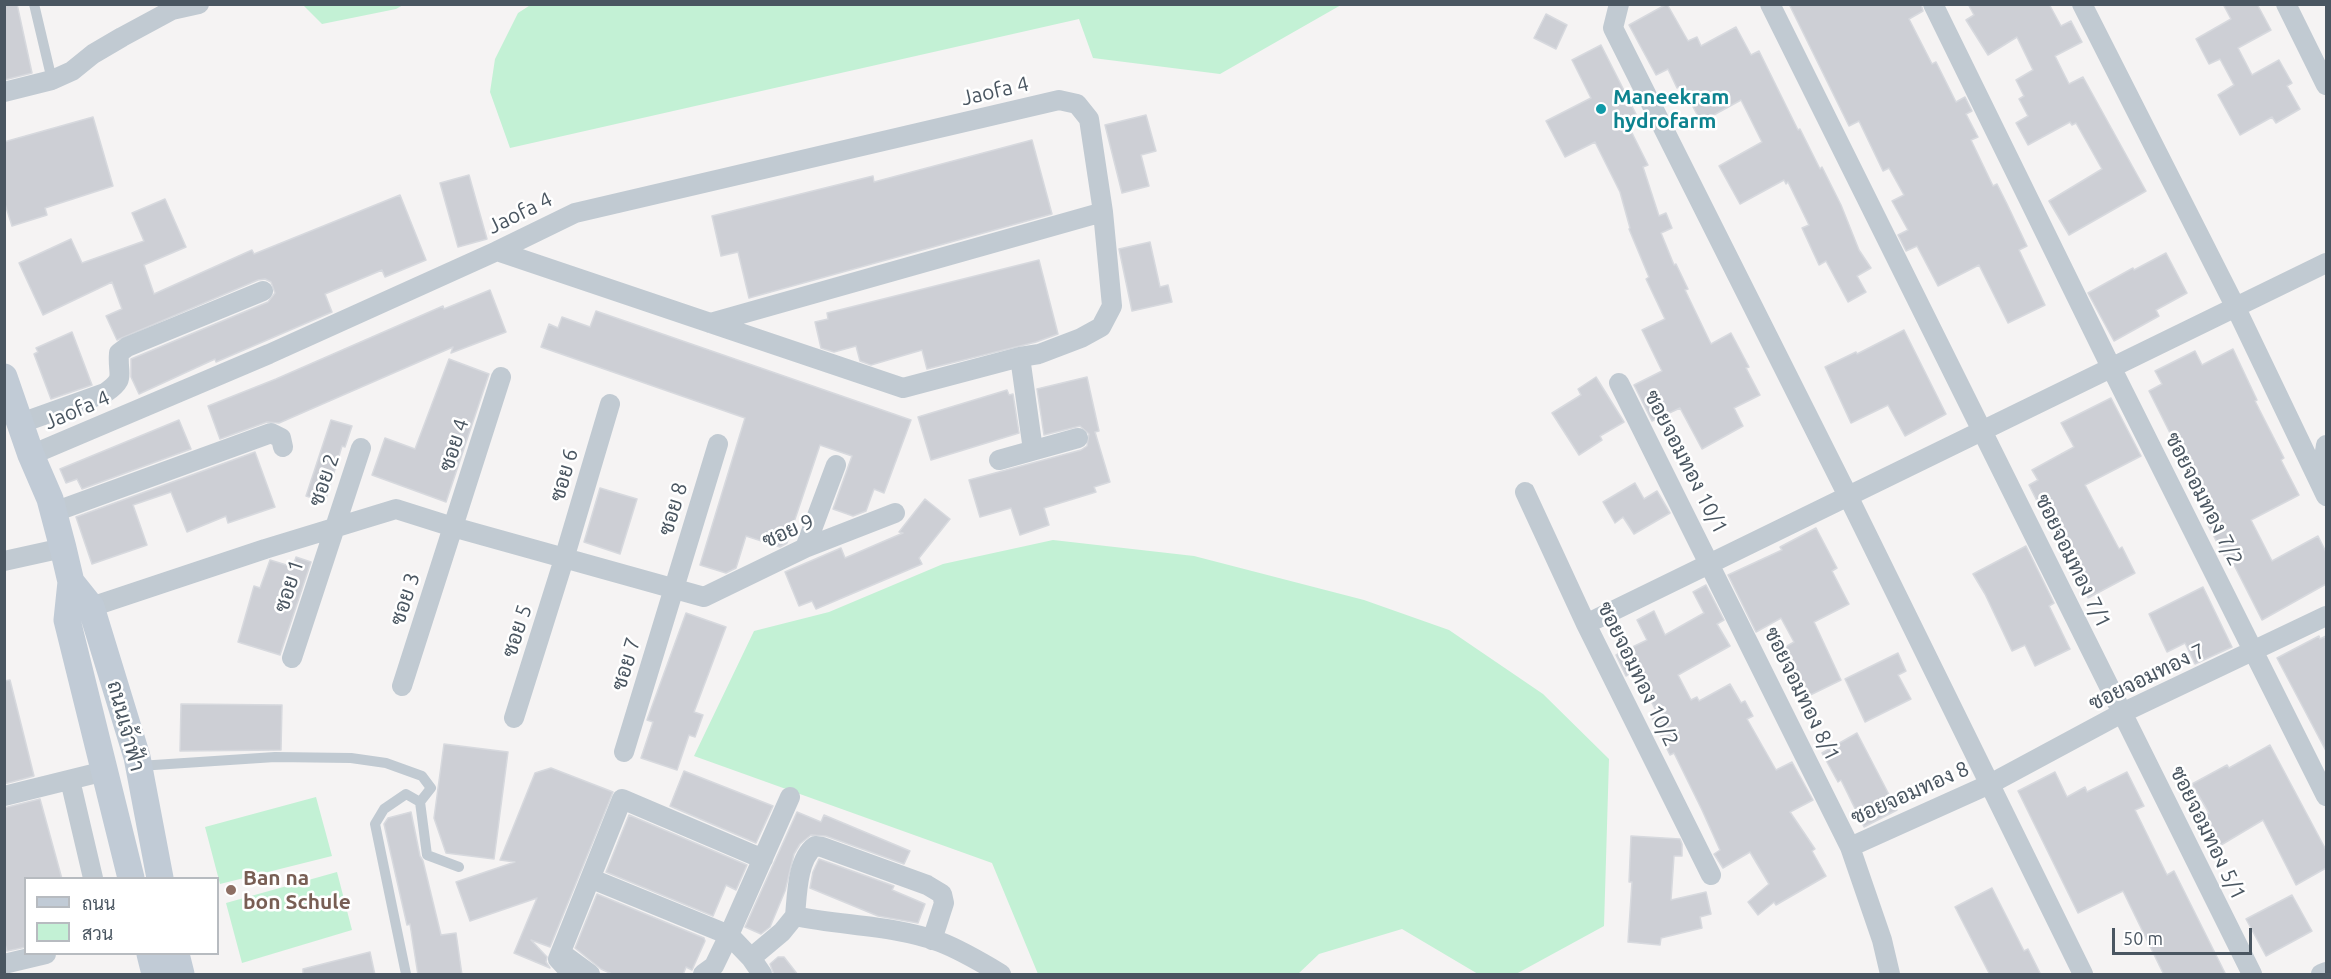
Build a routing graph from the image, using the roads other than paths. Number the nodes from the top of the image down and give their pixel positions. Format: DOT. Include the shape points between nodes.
graph roads {
  1 [pos="34,4"];
  2 [pos="199,4"];
  3 [pos="1619,4"];
  4 [pos="1770,4"];
  5 [pos="1933,4"];
  6 [pos="2082,4"];
  7 [pos="2286,4"];
  8 [pos="52,80"];
  9 [pos="2326,85"];
  10 [pos="4,92"];
  11 [pos="1103,212"];
  12 [pos="497,251"];
  13 [pos="2326,262"];
  14 [pos="263,291"];
  15 [pos="2235,306"];
  16 [pos="710,323"];
  17 [pos="1020,357"];
  18 [pos="2111,367"];
  19 [pos="4,377"];
  20 [pos="501,377"];
  21 [pos="1619,383"];
  22 [pos="610,404"];
  23 [pos="21,423"];
  24 [pos="1981,431"];
  25 [pos="1078,438"];
  26 [pos="718,444"];
  27 [pos="2326,445"];
  28 [pos="283,447"];
  29 [pos="361,448"];
  30 [pos="1033,450"];
  31 [pos="31,455"];
  32 [pos="999,460"];
  33 [pos="836,465"];
  34 [pos="2323,489"];
  35 [pos="1525,492"];
  36 [pos="1848,496"];
  37 [pos="54,512"];
  38 [pos="895,513"];
  39 [pos="453,527"];
  40 [pos="333,529"];
  41 [pos="63,548"];
  42 [pos="805,548"];
  43 [pos="564,559"];
  44 [pos="4,561"];
  45 [pos="1710,563"];
  46 [pos="71,582"];
  47 [pos="673,589"];
  48 [pos="91,607"];
  49 [pos="2326,616"];
  50 [pos="1586,624"];
  51 [pos="2254,652"];
  52 [pos="292,658"];
  53 [pos="402,686"];
  54 [pos="2122,714"];
  55 [pos="514,718"];
  56 [pos="624,752"];
  57 [pos="138,766"];
  58 [pos="105,771"];
  59 [pos="70,780"];
  60 [pos="1990,784"];
  61 [pos="4,796"];
  62 [pos="2326,796"];
  63 [pos="790,797"];
  64 [pos="420,802"];
  65 [pos="1850,847"];
  66 [pos="764,859"];
  67 [pos="459,867"];
  68 [pos="1711,875"];
  69 [pos="93,877"];
  70 [pos="131,877"];
  71 [pos="160,877"];
  72 [pos="592,879"];
  73 [pos="795,916"];
  74 [pos="729,935"];
  75 [pos="932,940"];
  76 [pos="561,953"];
  77 [pos="42,955"];
  78 [pos="150,955"];
  79 [pos="176,955"];
  80 [pos="751,958"];
  81 [pos="6,964"];
  82 [pos="2326,972"];
  83 [pos="154,975"];
  84 [pos="181,975"];
  85 [pos="406,975"];
  86 [pos="572,975"];
  87 [pos="590,975"];
  88 [pos="703,975"];
  89 [pos="762,975"];
  90 [pos="1000,975"];
  91 [pos="1890,975"];
  92 [pos="2084,975"];
  93 [pos="2252,975"];
  94 [pos="2321,975"];
  1 -- 8 [label="lane"];
  2 -- 8 [label="street" via="172,10"];
  3 -- 36 [label="street" via="1613,28"];
  4 -- 24 [label="street, ซอยจอมทอง 7/1"];
  5 -- 18 [label="street, ซอยจอมทอง 7/2"];
  6 -- 15 [label="street"];
  7 -- 9 [label="street"];
  8 -- 10 [label="street"];
  11 -- 12 [label="street, Jaofa 4" via="1089,119 1077,104 1059,100 576,213"];
  11 -- 16 [label="street"];
  11 -- 17 [label="street" via="1112,306 1101,327 1039,354"];
  12 -- 16 [label="street"];
  12 -- 31 [label="street, Jaofa 4"];
  13 -- 15 [label="street"];
  14 -- 23 [label="street" via="127,347 119,353 117,385 105,393"];
  15 -- 18 [label="street"];
  15 -- 34 [label="street"];
  16 -- 17 [label="street" via="903,388"];
  17 -- 30 [label="street"];
  18 -- 24 [label="street"];
  18 -- 51 [label="street, ซอยจอมทอง 7/2"];
  19 -- 23 [label="main road, ถนนเจ้าฟ้า"];
  20 -- 39 [label="street, ซอย 4"];
  21 -- 45 [label="street, ซอยจอมทอง 10/1"];
  22 -- 43 [label="street, ซอย 6"];
  23 -- 31 [label="main road, ถนนเจ้าฟ้า"];
  24 -- 36 [label="street"];
  24 -- 54 [label="street, ซอยจอมทอง 7/1"];
  25 -- 30 [label="street"];
  26 -- 47 [label="street, ซอย 8"];
  27 -- 34 [label="street"];
  28 -- 37 [label="street" via="281,438 271,433"];
  29 -- 40 [label="street, ซอย 2"];
  30 -- 32 [label="street"];
  31 -- 37 [label="main road, ถนนเจ้าฟ้า"];
  33 -- 42 [label="street"];
  35 -- 50 [label="street, ซอยจอมทอง 10/2"];
  36 -- 45 [label="street"];
  36 -- 60 [label="street"];
  37 -- 41 [label="main road, ถนนเจ้าฟ้า"];
  38 -- 42 [label="street, ซอย 9"];
  39 -- 40 [label="street" via="396,509"];
  39 -- 43 [label="street"];
  39 -- 53 [label="street, ซอย 3"];
  40 -- 48 [label="street"];
  40 -- 52 [label="street, ซอย 1"];
  41 -- 44 [label="street"];
  41 -- 46 [label="main road, ถนนเจ้าฟ้า"];
  42 -- 47 [label="street, ซอย 9" via="704,597"];
  43 -- 47 [label="street"];
  43 -- 55 [label="street, ซอย 5"];
  45 -- 50 [label="street"];
  45 -- 65 [label="street, ซอยจอมทอง 8/1"];
  46 -- 48 [label="main road, ถนนเจ้าฟ้า"];
  46 -- 58 [label="main road, ถนนเจ้าฟ้า" via="67,620"];
  47 -- 56 [label="street, ซอย 7"];
  48 -- 57 [label="main road, ถนนเจ้าฟ้า"];
  49 -- 51 [label="street, ซอยจอมทอง 7"];
  50 -- 68 [label="street, ซอยจอมทอง 10/2"];
  51 -- 54 [label="street, ซอยจอมทอง 7"];
  51 -- 62 [label="street, ซอยจอมทอง 7/2"];
  54 -- 60 [label="street, ซอยจอมทอง 7"];
  54 -- 93 [label="street, ซอยจอมทอง 5/1"];
  57 -- 64 [label="lane" via="275,757 351,758 386,763 422,776 431,788"];
  57 -- 71 [label="main road, ถนนเจ้าฟ้า"];
  58 -- 59 [label="street"];
  58 -- 70 [label="main road, ถนนเจ้าฟ้า"];
  59 -- 61 [label="street"];
  59 -- 69 [label="street"];
  60 -- 65 [label="street, ซอยจอมทอง 8"];
  60 -- 92 [label="street"];
  63 -- 66 [label="street"];
  64 -- 67 [label="lane" via="427,855"];
  64 -- 85 [label="lane" via="406,794 384,809 375,824"];
  65 -- 91 [label="street, ซอยจอมทอง 8/1"];
  66 -- 72 [label="street" via="622,799"];
  66 -- 74 [label="street"];
  72 -- 74 [label="street"];
  72 -- 76 [label="street"];
  73 -- 75 [label="street"];
  73 -- 75 [label="street" via="799,877 810,850 822,847 942,894 944,903"];
  73 -- 80 [label="street"];
  74 -- 80 [label="street"];
  74 -- 88 [label="street" via="714,966"];
  75 -- 90 [label="street" via="977,959"];
  76 -- 86 [label="street" via="558,959"];
  76 -- 87 [label="street"];
  77 -- 81 [label="street"];
  78 -- 83 [label="main road"];
  79 -- 84 [label="main road"];
  80 -- 89 [label="street"];
  82 -- 94 [label="street"];
}
